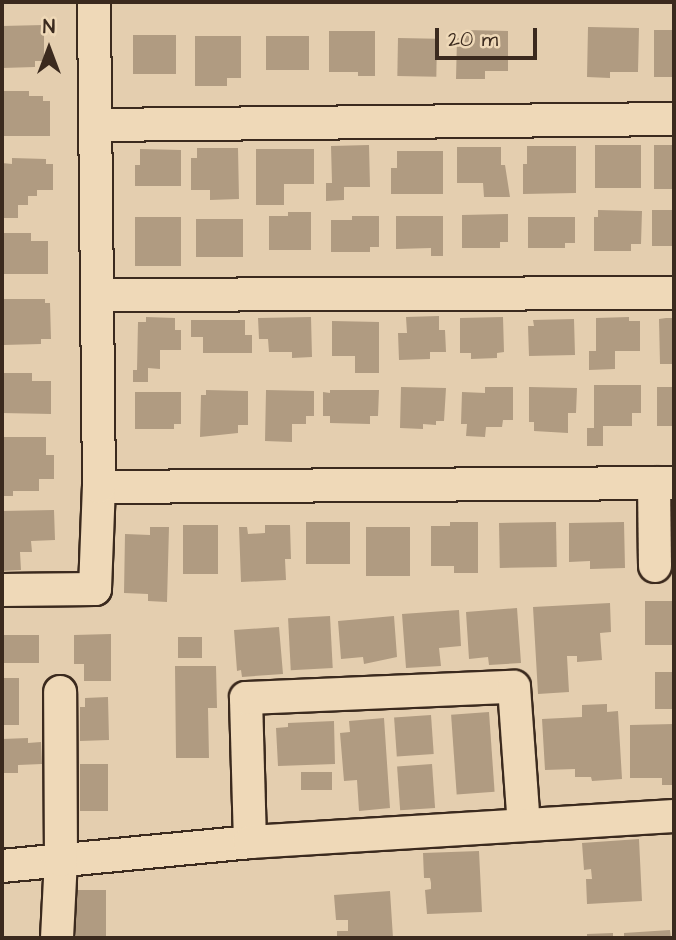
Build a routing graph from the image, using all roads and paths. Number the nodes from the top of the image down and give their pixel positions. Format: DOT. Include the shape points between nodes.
graph roads {
  1 [pos="94,2"];
  2 [pos="674,119"];
  3 [pos="96,125"];
  4 [pos="674,293"];
  5 [pos="97,295"];
  6 [pos="664,483"];
  7 [pos="99,487"];
  8 [pos="655,566"];
  9 [pos="2,590"];
  10 [pos="60,692"];
  11 [pos="674,816"];
  12 [pos="524,825"];
  13 [pos="250,842"];
  14 [pos="61,860"];
  15 [pos="2,866"];
  16 [pos="57,938"];
  1 -- 3 [label="street"];
  2 -- 3 [label="street"];
  3 -- 5 [label="street"];
  4 -- 5 [label="street"];
  5 -- 7 [label="street"];
  6 -- 7 [label="street"];
  6 -- 8 [label="street"];
  7 -- 9 [label="street" via="95,589"];
  10 -- 14 [label="street"];
  11 -- 12 [label="street"];
  12 -- 13 [label="street"];
  12 -- 13 [label="street" via="514,687 246,698"];
  13 -- 14 [label="street"];
  14 -- 15 [label="street"];
  14 -- 16 [label="street"];
}
